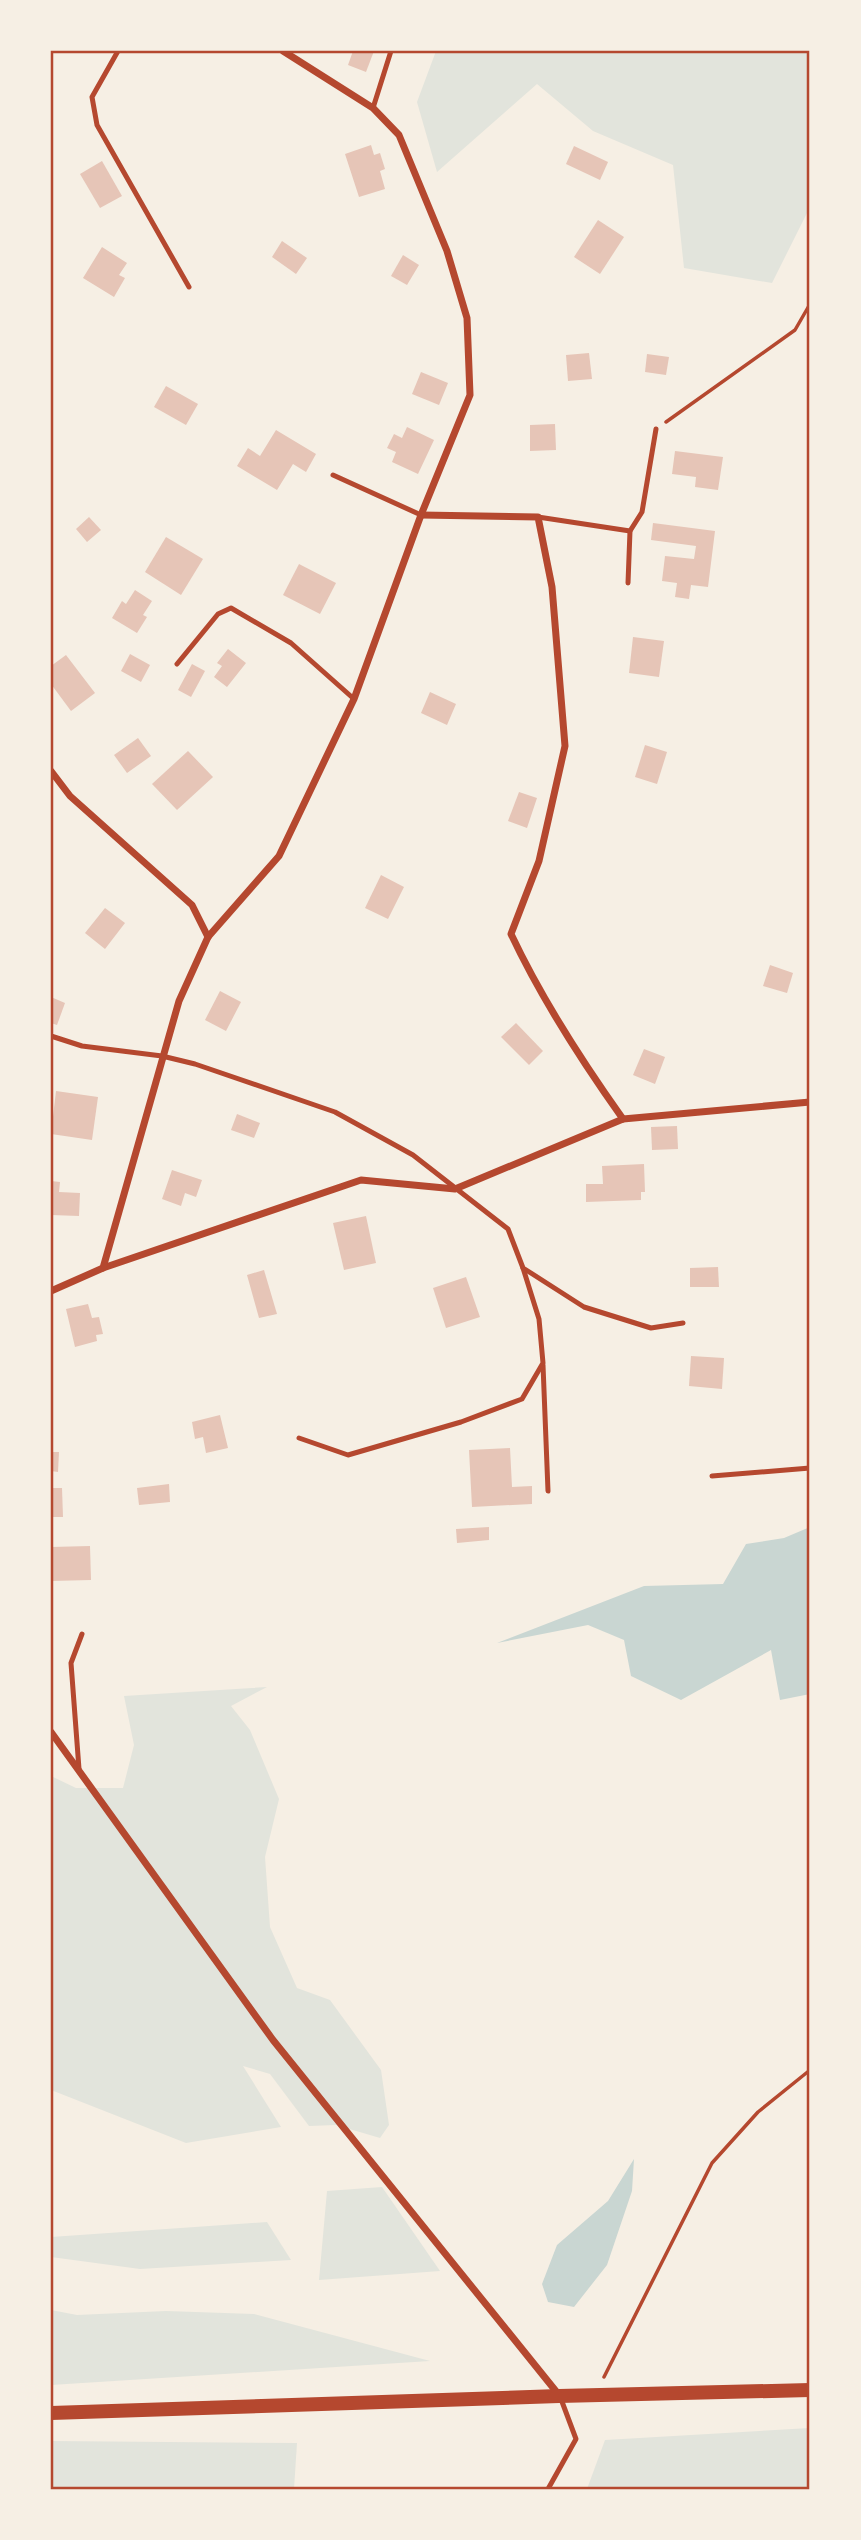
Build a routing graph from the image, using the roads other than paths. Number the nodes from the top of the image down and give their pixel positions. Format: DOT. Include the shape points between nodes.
graph roads {
  1 [pos="118,51"];
  2 [pos="284,51"];
  3 [pos="391,51"];
  4 [pos="373,108"];
  5 [pos="189,287"];
  6 [pos="656,429"];
  7 [pos="333,475"];
  8 [pos="421,515"];
  9 [pos="538,517"];
  10 [pos="630,531"];
  11 [pos="628,583"];
  12 [pos="177,664"];
  13 [pos="354,699"];
  14 [pos="51,771"];
  15 [pos="208,937"];
  16 [pos="51,1036"];
  17 [pos="162,1056"];
  18 [pos="810,1102"];
  19 [pos="623,1119"];
  20 [pos="455,1189"];
  21 [pos="103,1268"];
  22 [pos="523,1268"];
  23 [pos="51,1290"];
  24 [pos="683,1323"];
  25 [pos="542,1363"];
  26 [pos="299,1438"];
  27 [pos="810,1468"];
  28 [pos="712,1476"];
  29 [pos="548,1491"];
  30 [pos="82,1634"];
  31 [pos="51,1732"];
  32 [pos="79,1769"];
  33 [pos="810,2390"];
  34 [pos="559,2396"];
  35 [pos="51,2413"];
  36 [pos="548,2489"];
  1 -- 5 [label="lane" via="92,97 97,125"];
  2 -- 4 [label="street"];
  3 -- 4 [label="lane"];
  4 -- 8 [label="street" via="399,135 447,251 467,318 470,395"];
  6 -- 10 [label="lane" via="642,512"];
  7 -- 8 [label="lane"];
  8 -- 9 [label="street"];
  8 -- 13 [label="street"];
  9 -- 10 [label="lane"];
  9 -- 19 [label="street" via="552,587 565,746 539,861 511,934 575,1051"];
  10 -- 11 [label="lane"];
  12 -- 13 [label="lane" via="218,614 231,608 291,643"];
  13 -- 15 [label="street" via="279,856"];
  14 -- 15 [label="street" via="70,796 192,905"];
  15 -- 17 [label="street" via="179,1001"];
  16 -- 17 [label="lane" via="82,1046"];
  17 -- 20 [label="lane" via="335,1112 413,1155"];
  17 -- 21 [label="street"];
  18 -- 19 [label="street"];
  19 -- 20 [label="street"];
  20 -- 21 [label="street" via="360,1180"];
  20 -- 22 [label="lane" via="508,1229"];
  21 -- 23 [label="street"];
  22 -- 24 [label="lane" via="584,1307 651,1328"];
  22 -- 25 [label="lane" via="539,1319"];
  25 -- 26 [label="lane" via="522,1399 461,1422 348,1455"];
  25 -- 29 [label="lane"];
  27 -- 28 [label="lane"];
  30 -- 32 [label="lane" via="71,1663"];
  31 -- 32 [label="street"];
  32 -- 34 [label="street" via="274,2040"];
  33 -- 34 [label="main road"];
  34 -- 35 [label="main road"];
  34 -- 36 [label="lane" via="576,2439"];
}
